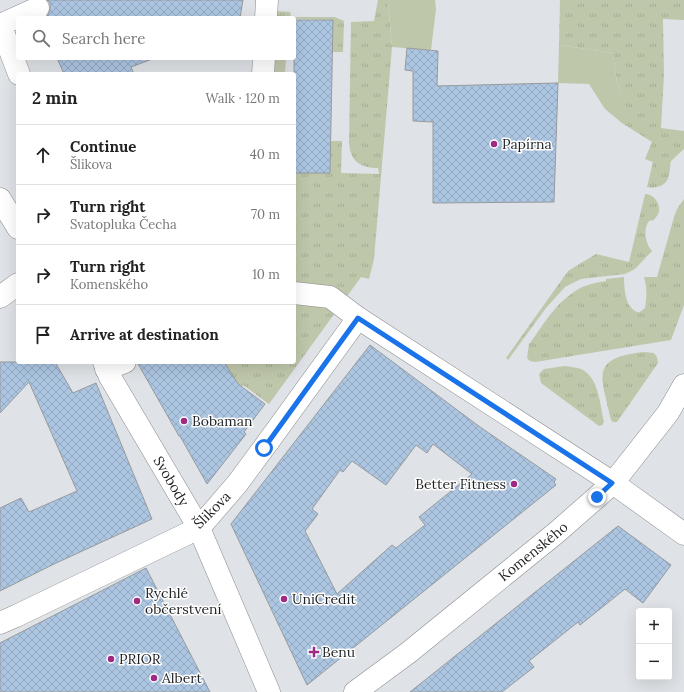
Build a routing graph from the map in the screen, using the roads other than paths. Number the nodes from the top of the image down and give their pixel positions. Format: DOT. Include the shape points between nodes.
graph roads {
  1 [pos="267,0"];
  2 [pos="38,8"];
  3 [pos="20,16"];
  4 [pos="266,16"];
  5 [pos="16,18"];
  6 [pos="0,25"];
  7 [pos="264,60"];
  8 [pos="18,72"];
  9 [pos="263,72"];
  10 [pos="0,199"];
  11 [pos="16,225"];
  12 [pos="16,285"];
  13 [pos="296,293"];
  14 [pos="0,297"];
  15 [pos="358,318"];
  16 [pos="112,364"];
  17 [pos="684,385"];
  18 [pos="612,483"];
  19 [pos="199,528"];
  20 [pos="684,534"];
  21 [pos="8,619"];
  22 [pos="270,692"];
  23 [pos="355,692"];
  1 -- 4 [label="street"];
  2 -- 3 [label="street"];
  5 -- 6 [label="street"];
  6 -- 8 [label="street"];
  7 -- 9 [label="street"];
  10 -- 11 [label="street"];
  12 -- 14 [label="street"];
  13 -- 15 [label="street" via="330,296"];
  15 -- 18 [label="street"];
  15 -- 19 [label="street, Šlikova" via="237,484"];
  16 -- 19 [label="street, Svobody"];
  17 -- 18 [label="street, Komenského" via="668,413"];
  18 -- 20 [label="street"];
  18 -- 23 [label="street, Komenského" via="556,533 408,653"];
  19 -- 21 [label="street, Šlikova"];
  19 -- 22 [label="street, Svobody"];
}
